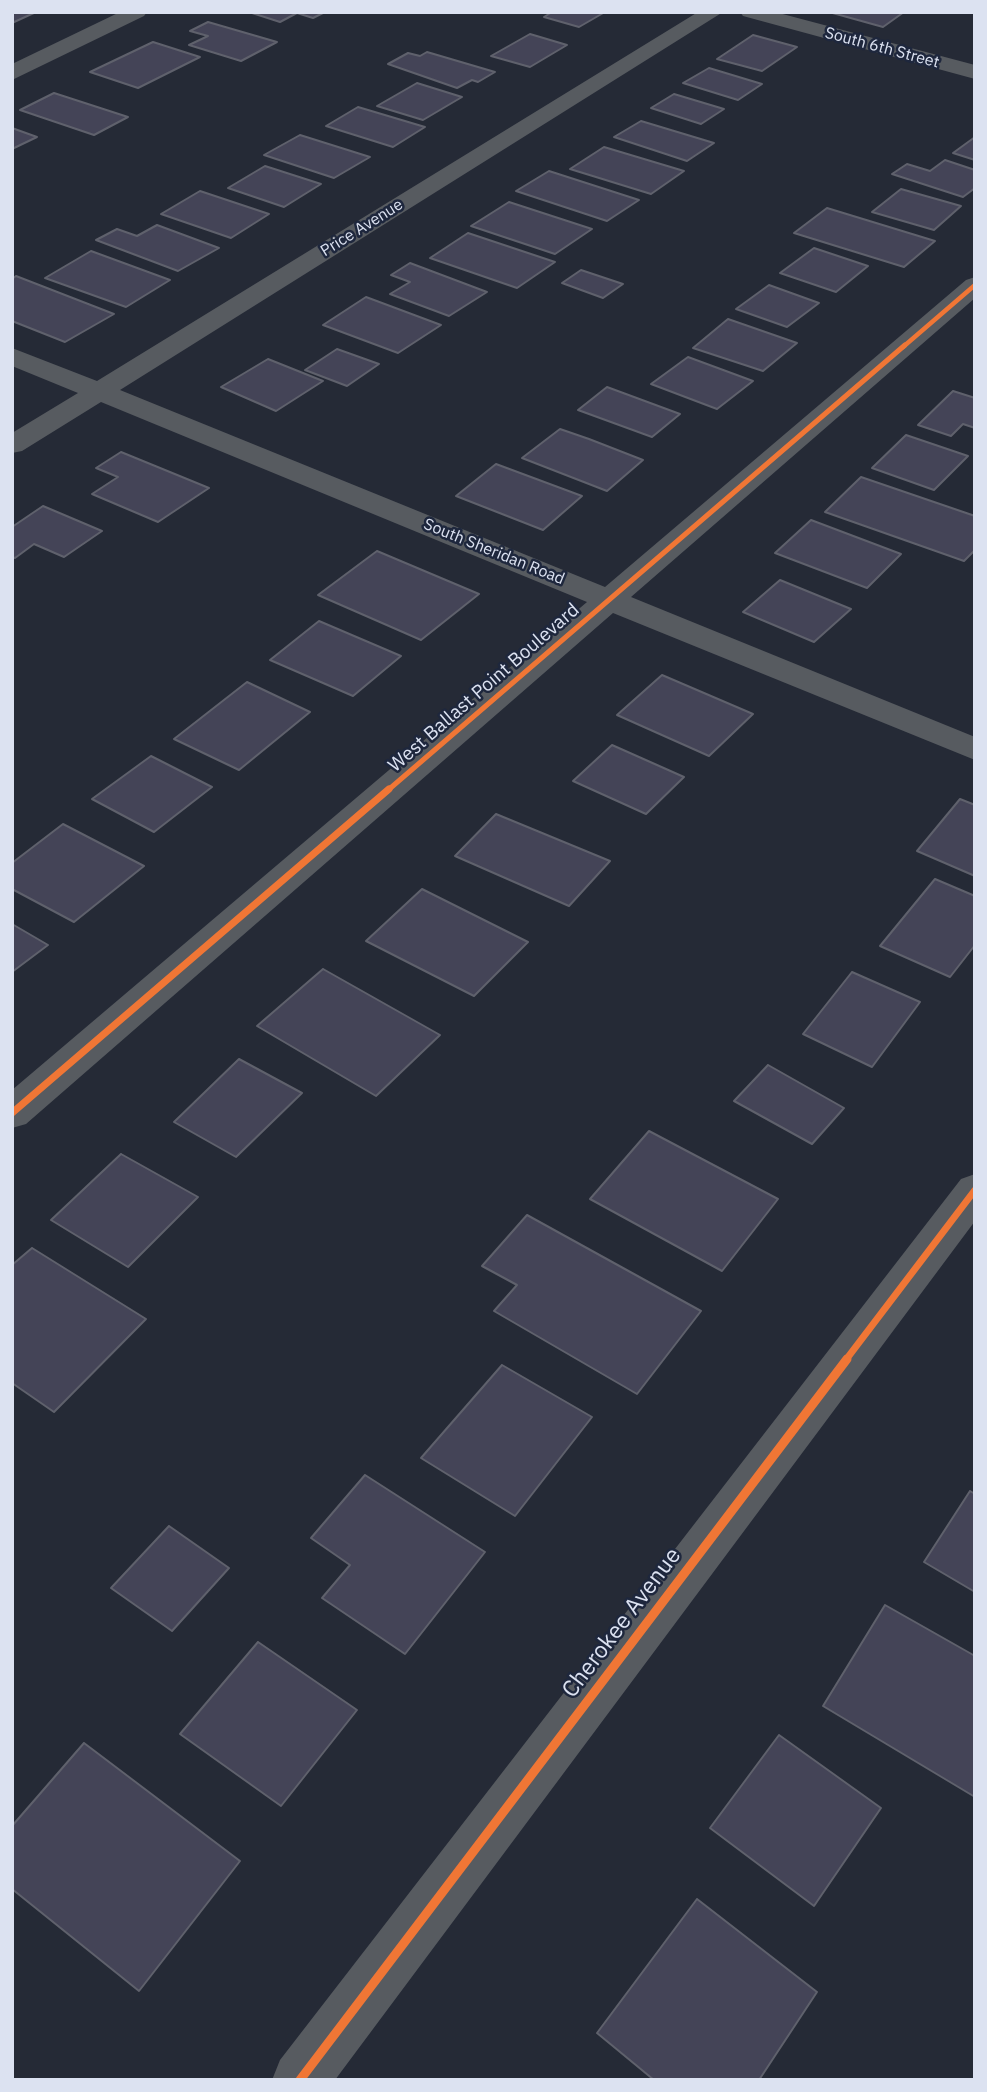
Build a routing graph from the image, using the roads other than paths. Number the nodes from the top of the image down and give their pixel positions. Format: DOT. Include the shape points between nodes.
graph roads {
  1 [pos="137,12"];
  2 [pos="713,12"];
  3 [pos="750,12"];
  4 [pos="975,72"];
  5 [pos="12,73"];
  6 [pos="975,285"];
  7 [pos="12,356"];
  8 [pos="98,391"];
  9 [pos="12,445"];
  10 [pos="611,600"];
  11 [pos="975,749"];
  12 [pos="12,1113"];
  13 [pos="975,1190"];
  14 [pos="300,2080"];
  1 -- 5 [label="street"];
  2 -- 8 [label="street, Price Avenue"];
  3 -- 4 [label="street, South 6th Street"];
  6 -- 10 [label="street, West Ballast Point Boulevard"];
  7 -- 8 [label="street, South Sheridan Road"];
  8 -- 9 [label="street, Price Avenue"];
  8 -- 10 [label="street, South Sheridan Road"];
  10 -- 11 [label="street, South Sheridan Road"];
  10 -- 12 [label="street, West Ballast Point Boulevard"];
  13 -- 14 [label="street, Cherokee Avenue"];
}
